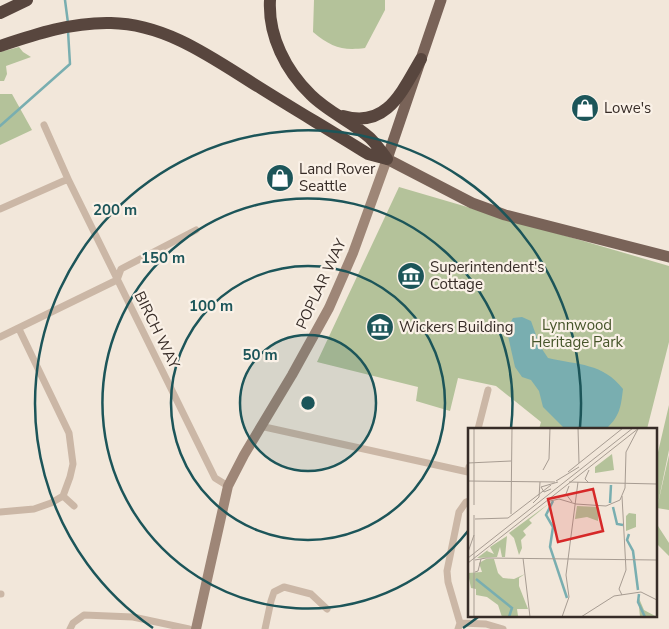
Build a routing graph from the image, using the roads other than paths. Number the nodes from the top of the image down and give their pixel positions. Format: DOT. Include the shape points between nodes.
graph roads {
  1 [pos="27,0"];
  2 [pos="270,0"];
  3 [pos="441,0"];
  4 [pos="0,13"];
  5 [pos="0,46"];
  6 [pos="421,59"];
  7 [pos="338,115"];
  8 [pos="44,125"];
  9 [pos="387,158"];
  10 [pos="68,179"];
  11 [pos="0,209"];
  12 [pos="196,230"];
  13 [pos="669,257"];
  14 [pos="117,280"];
  15 [pos="19,328"];
  16 [pos="0,337"];
  17 [pos="488,390"];
  18 [pos="260,426"];
  19 [pos="478,428"];
  20 [pos="468,470"];
  21 [pos="228,486"];
  22 [pos="63,496"];
  23 [pos="467,502"];
  24 [pos="74,506"];
  25 [pos="0,512"];
  26 [pos="327,609"];
  27 [pos="459,626"];
  28 [pos="70,629"];
  29 [pos="189,629"];
  30 [pos="196,629"];
  31 [pos="265,629"];
  32 [pos="504,629"];
  1 -- 4 [label="highway"];
  2 -- 7 [label="highway" via="271,22 284,59 312,96"];
  3 -- 6 [label="main road, POPLAR WAY"];
  5 -- 9 [label="highway" via="28,36 84,24 112,23 160,32 197,49 368,154"];
  6 -- 7 [label="highway" via="384,112 362,120"];
  6 -- 9 [label="main road, POPLAR WAY"];
  7 -- 9 [label="highway" via="371,138"];
  8 -- 10 [label="street, BIRCH WAY"];
  9 -- 13 [label="main road" via="472,203 505,215"];
  9 -- 18 [label="main road, POPLAR WAY" via="330,308"];
  10 -- 11 [label="street"];
  10 -- 14 [label="street, BIRCH WAY"];
  12 -- 14 [label="street" via="121,269"];
  14 -- 15 [label="street"];
  14 -- 21 [label="street, BIRCH WAY" via="215,478"];
  15 -- 16 [label="street"];
  15 -- 22 [label="street" via="69,433 73,464"];
  17 -- 19 [label="street"];
  18 -- 20 [label="street"];
  18 -- 21 [label="main road, POPLAR WAY"];
  21 -- 30 [label="main road, POPLAR WAY"];
  22 -- 24 [label="street"];
  22 -- 25 [label="street" via="34,509"];
  23 -- 27 [label="street" via="459,512 447,570"];
  26 -- 31 [label="street" via="311,594 284,587 274,592"];
  27 -- 32 [label="street" via="486,624"];
  28 -- 29 [label="street" via="84,615 133,617"];
}
